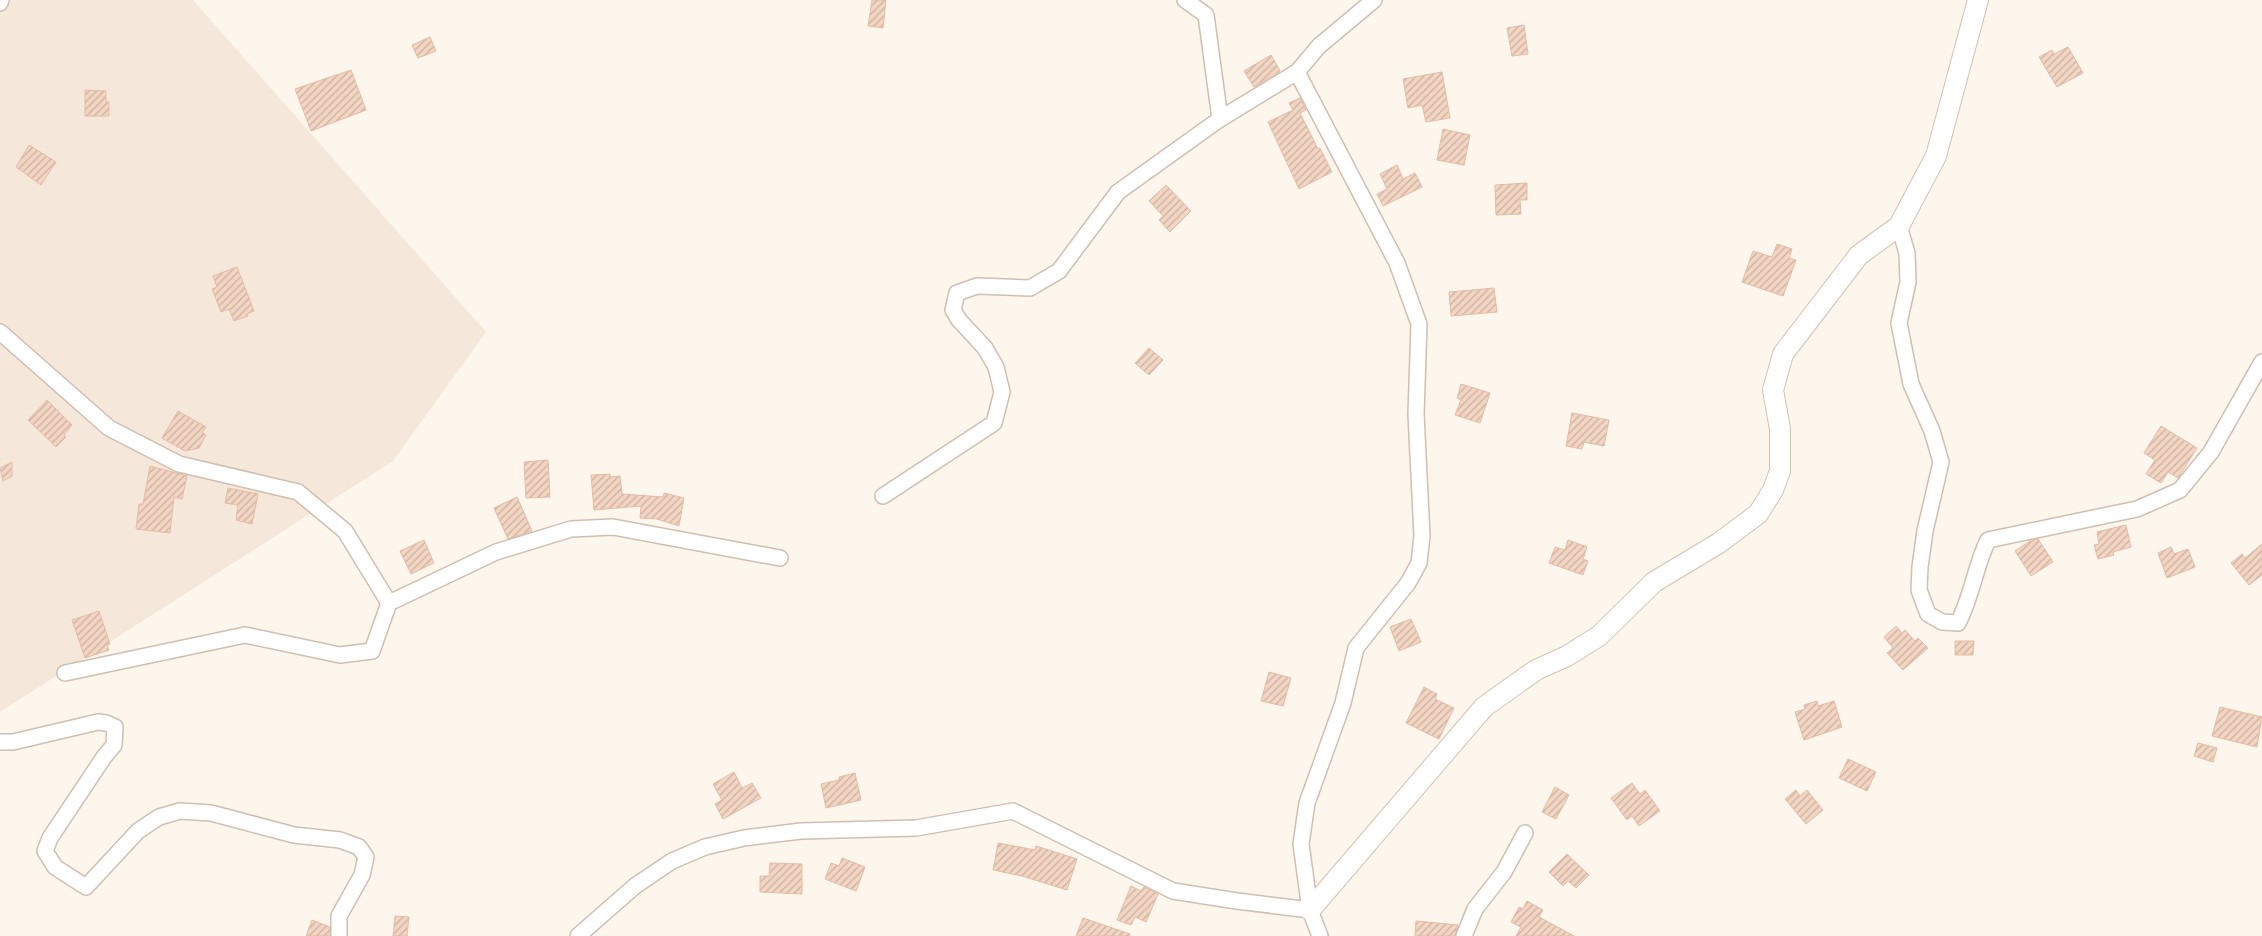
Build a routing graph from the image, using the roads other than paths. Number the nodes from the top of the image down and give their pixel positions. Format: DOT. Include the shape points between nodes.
graph roads {
  1 [pos="1185,0"];
  2 [pos="1374,0"];
  3 [pos="1978,0"];
  4 [pos="1297,72"];
  5 [pos="1220,119"];
  6 [pos="1899,226"];
  7 [pos="0,332"];
  8 [pos="2262,362"];
  9 [pos="883,496"];
  10 [pos="780,558"];
  11 [pos="389,603"];
  12 [pos="65,673"];
  13 [pos="0,742"];
  14 [pos="1525,833"];
  15 [pos="1310,910"];
  16 [pos="340,936"];
  17 [pos="578,936"];
  18 [pos="1320,936"];
  19 [pos="1464,936"];
  1 -- 5 [label="street" via="1206,15"];
  2 -- 4 [label="street" via="1318,46"];
  3 -- 6 [label="street" via="1936,156"];
  4 -- 5 [label="street"];
  4 -- 15 [label="street" via="1397,263 1419,324 1416,414 1422,536 1419,563 1408,583 1356,648 1343,702 1307,803 1301,844"];
  5 -- 9 [label="street" via="1118,192 1059,271 1030,288 977,286 958,293 953,310 985,348 996,367 1002,392 994,423"];
  6 -- 8 [label="street" via="1907,253 1908,282 1899,323 1911,384 1932,431 1941,462 1925,531 1919,590 1928,614 1942,622 1958,623 1988,540 2137,509 2180,490 2211,452"];
  6 -- 15 [label="street" via="1859,255 1783,354 1774,390 1780,429 1780,471 1774,490 1758,514 1719,543 1654,582 1598,636 1567,656 1536,670 1484,707"];
  7 -- 11 [label="street" via="108,428 179,464 298,492 345,532"];
  10 -- 11 [label="street" via="613,527 571,529 496,552"];
  11 -- 12 [label="street" via="372,651 340,655 245,635"];
  13 -- 16 [label="street" via="13,742 98,722 115,727 114,745 50,838 45,852 55,866 86,887 138,831 159,817 180,811 211,813 294,835 340,840 359,847 366,856 362,875 339,916"];
  14 -- 19 [label="street" via="1504,872 1475,909"];
  15 -- 17 [label="street" via="1173,891 1013,811 916,828 801,831 705,847 672,862 635,886"];
  15 -- 18 [label="street"];
}
